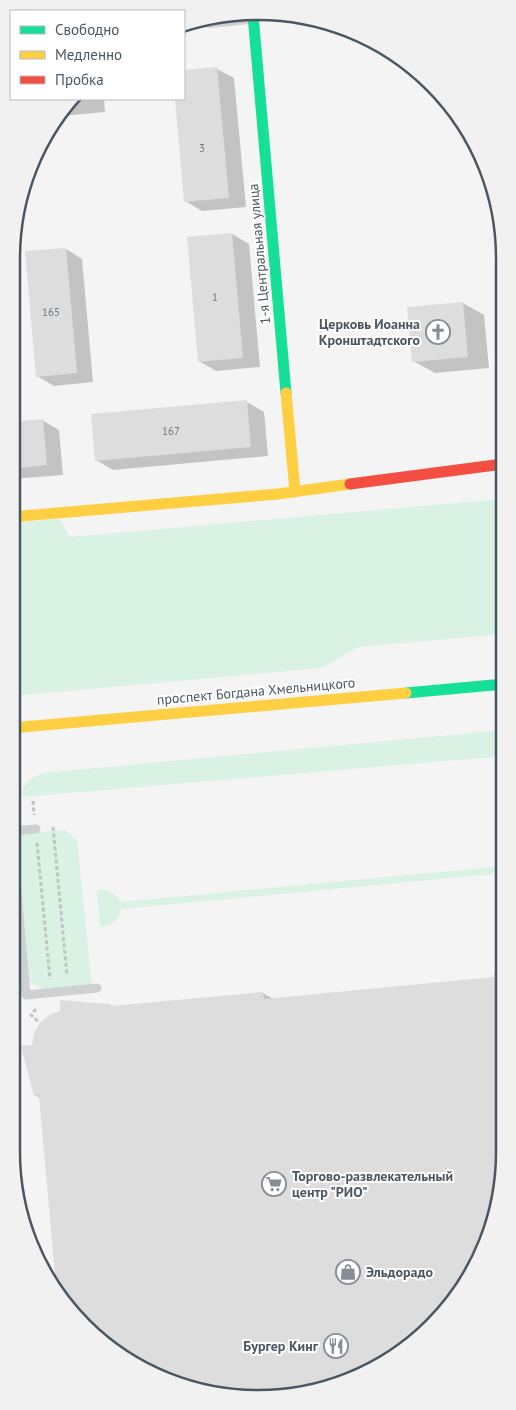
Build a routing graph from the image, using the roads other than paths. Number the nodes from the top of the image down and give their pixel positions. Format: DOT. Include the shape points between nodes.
graph roads {
  1 [pos="253,20"];
  2 [pos="496,465"];
  3 [pos="295,491"];
  4 [pos="20,516"];
  5 [pos="496,685"];
  6 [pos="20,727"];
  7 [pos="20,828"];
  8 [pos="36,829"];
  9 [pos="20,923"];
  10 [pos="98,988"];
  1 -- 3 [label="street, 1-я Центральная улица"];
  2 -- 3 [label="street"];
  3 -- 4 [label="street"];
  5 -- 6 [label="street, проспект Богдана Хмельницкого"];
  7 -- 8 [label="lane"];
  9 -- 10 [label="lane" via="26,995"];
}
